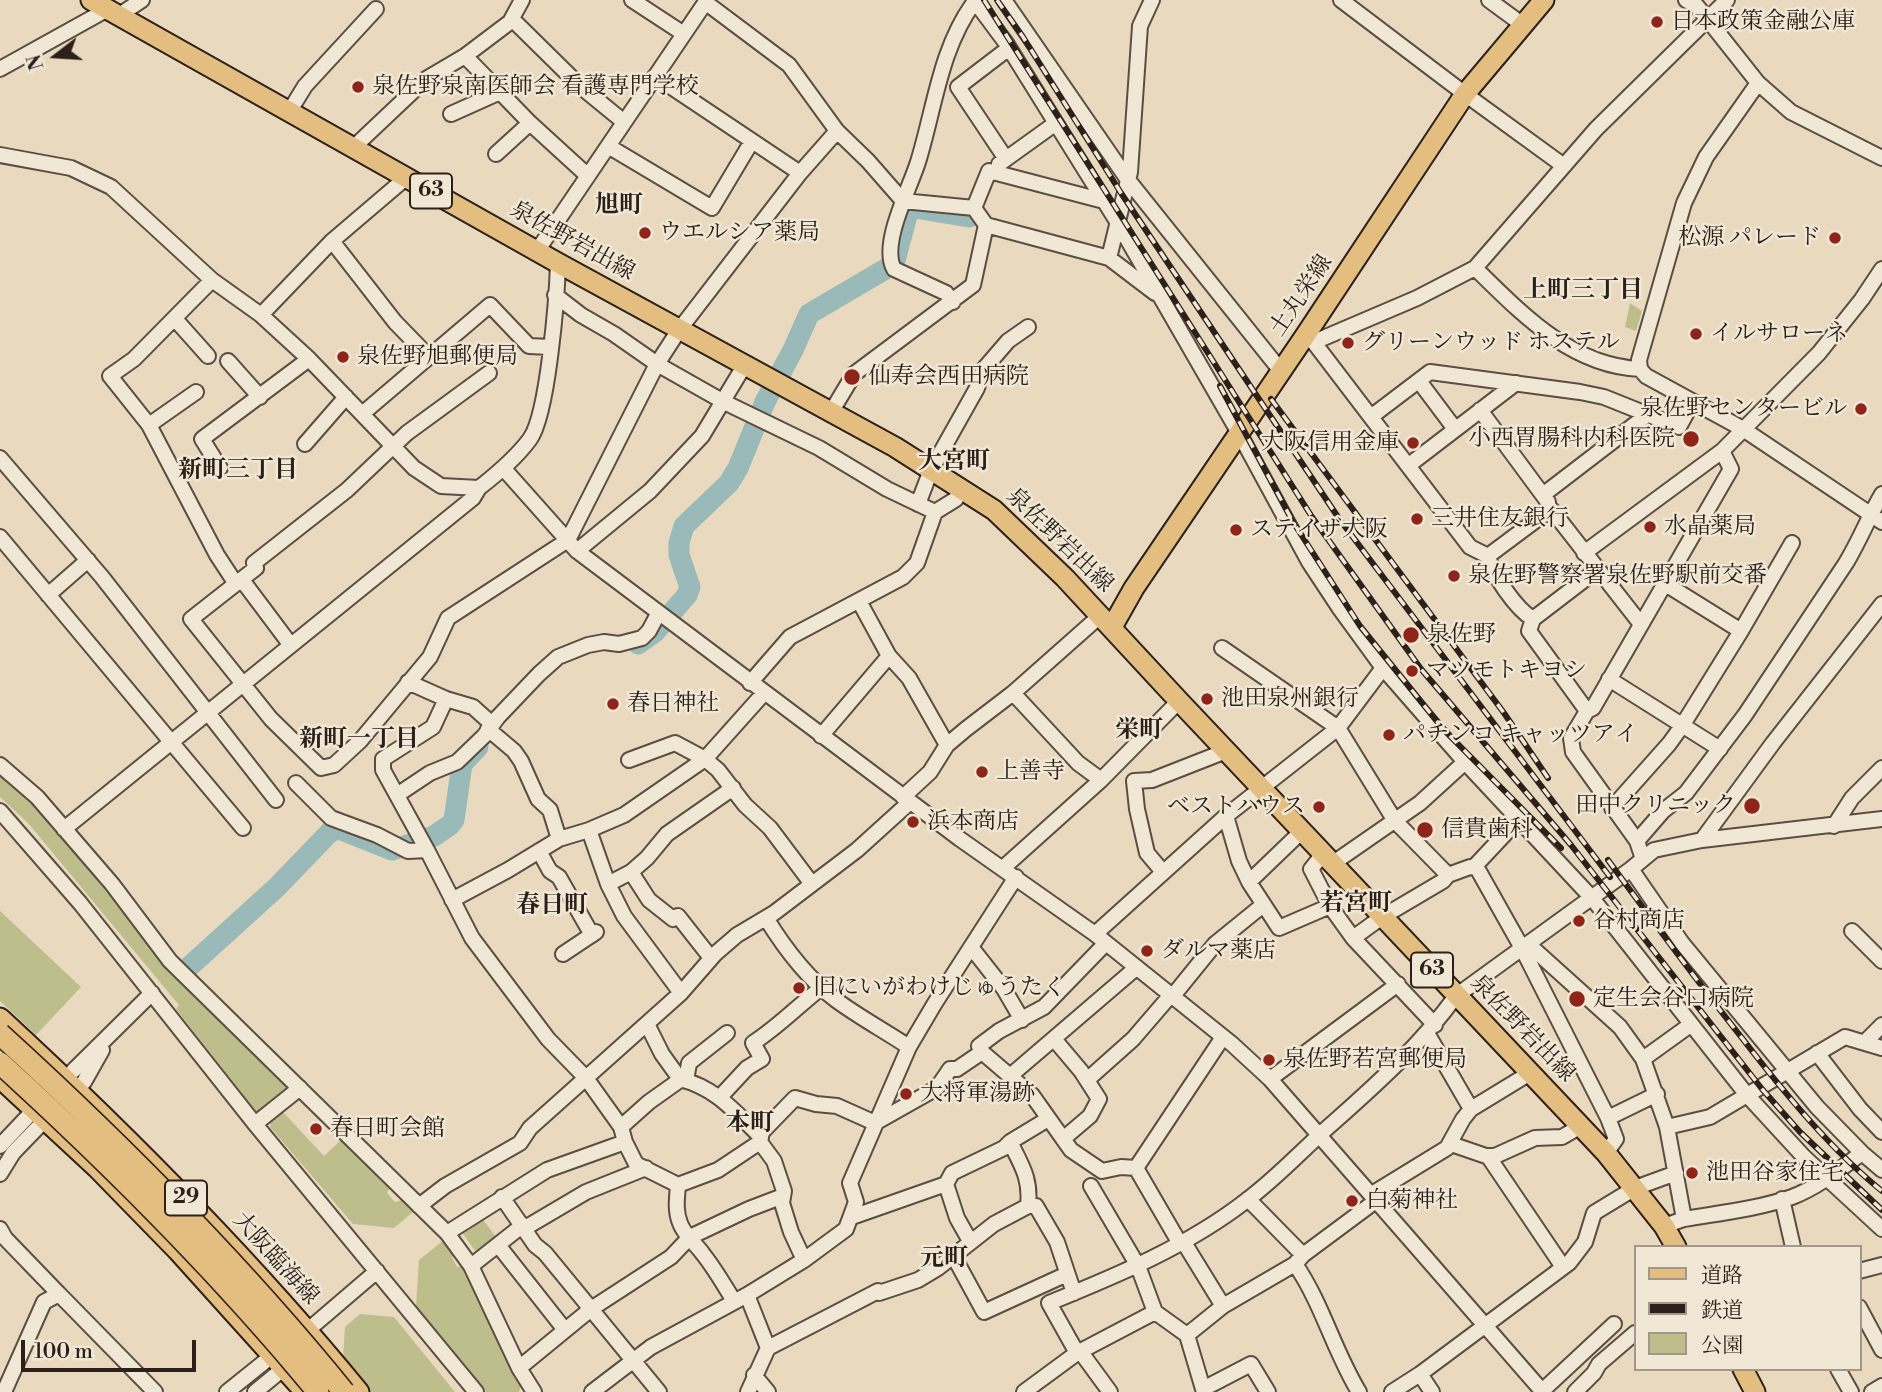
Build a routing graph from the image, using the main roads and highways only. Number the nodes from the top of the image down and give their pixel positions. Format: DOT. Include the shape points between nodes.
graph roads {
  1 [pos="1545,0"];
  2 [pos="106,8"];
  3 [pos="1106,621"];
  4 [pos="0,1018"];
  5 [pos="0,1034"];
  6 [pos="0,1063"];
  7 [pos="0,1078"];
  8 [pos="1675,1245"];
  9 [pos="1744,1371"];
  10 [pos="304,1392"];
  11 [pos="318,1392"];
  12 [pos="344,1392"];
  13 [pos="359,1392"];
  14 [pos="1755,1392"];
  1 -- 3 [label="main road, 土丸栄線" via="1465,94 1310,338 1281,371 1134,588"];
  2 -- 3 [label="main road, 泉佐野岩出線 / 63" via="894,447 1004,518"];
  3 -- 8 [label="main road, 泉佐野岩出線 / 63" via="1606,1153"];
  4 -- 13 [label="main road, 大阪臨海線 / 29" via="136,1147 261,1278"];
  5 -- 12 [label="highway, bridge" via="191,1220"];
  6 -- 11 [label="highway, bridge" via="176,1233"];
  7 -- 10 [label="main road, 29" via="142,1213"];
  9 -- 14 [label="main road"];
}
